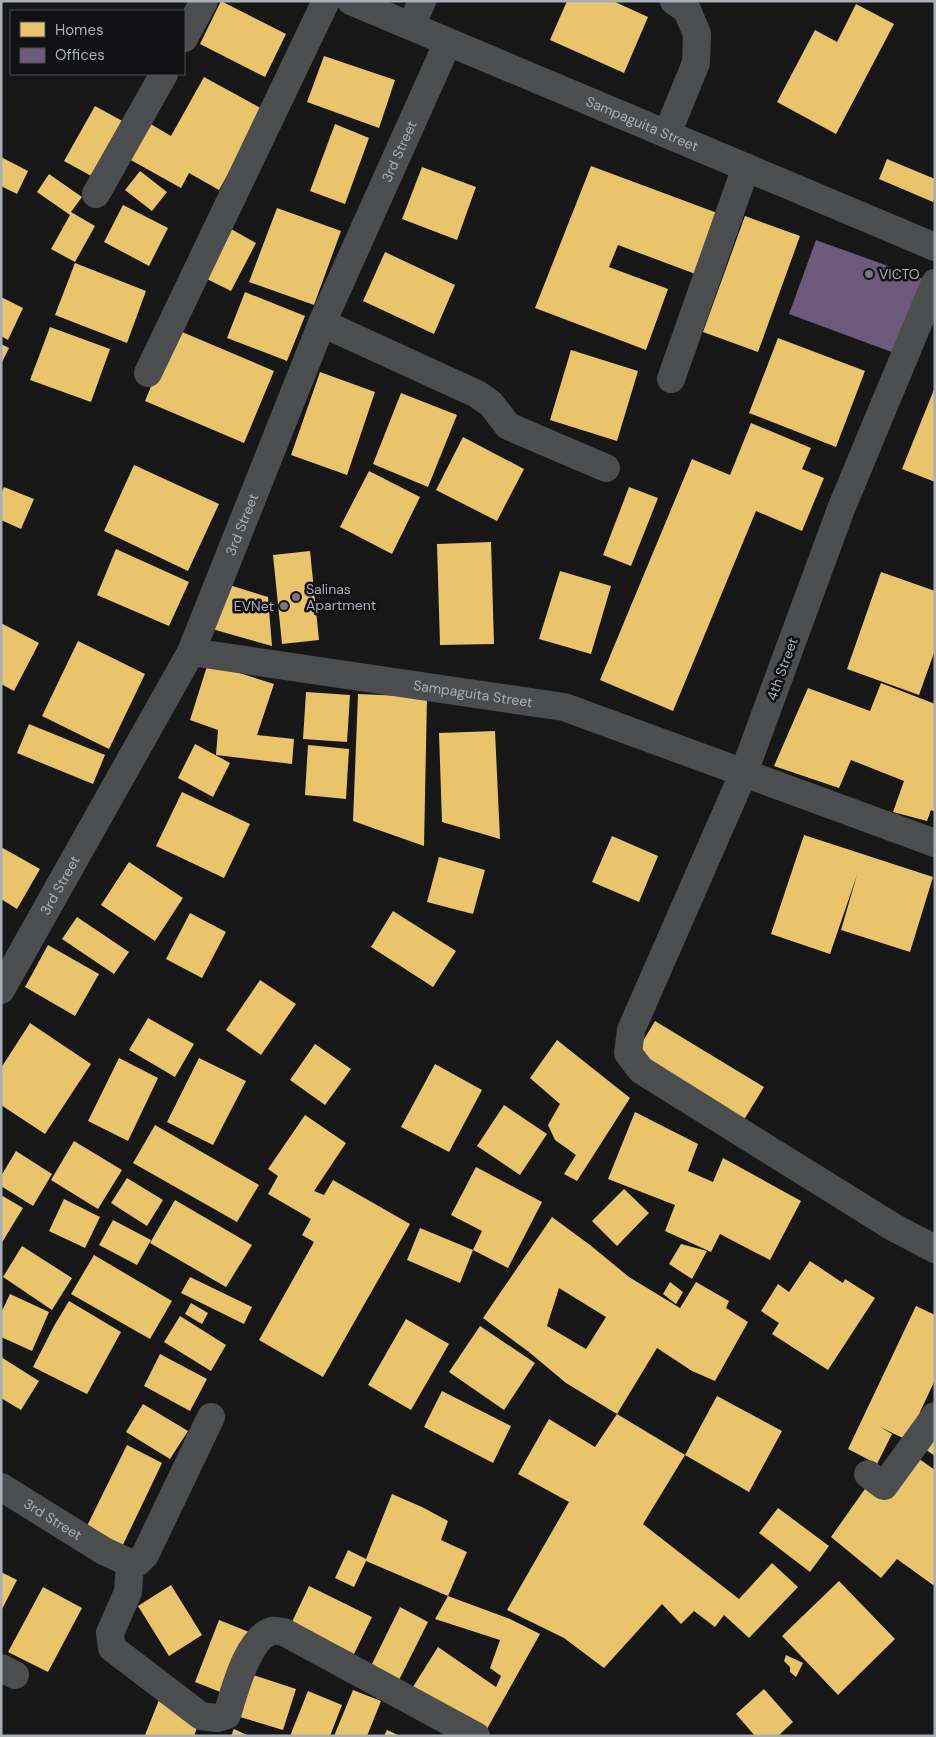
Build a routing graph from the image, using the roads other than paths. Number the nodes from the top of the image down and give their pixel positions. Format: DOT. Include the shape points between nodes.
graph roads {
  1 [pos="204,1"];
  2 [pos="326,1"];
  3 [pos="351,1"];
  4 [pos="422,1"];
  5 [pos="674,1"];
  6 [pos="411,26"];
  7 [pos="185,36"];
  8 [pos="448,42"];
  9 [pos="163,75"];
  10 [pos="667,134"];
  11 [pos="746,168"];
  12 [pos="96,194"];
  13 [pos="935,247"];
  14 [pos="935,283"];
  15 [pos="322,323"];
  16 [pos="148,373"];
  17 [pos="672,379"];
  18 [pos="606,468"];
  19 [pos="192,652"];
  20 [pos="744,772"];
  21 [pos="935,842"];
  22 [pos="1,990"];
  23 [pos="935,1249"];
  24 [pos="935,1416"];
  25 [pos="211,1417"];
  26 [pos="868,1474"];
  27 [pos="1,1487"];
  28 [pos="130,1564"];
  29 [pos="476,1736"];
  1 -- 7 [label="street"];
  2 -- 16 [label="street"];
  3 -- 6 [label="street, Sampaguita Street"];
  4 -- 6 [label="street"];
  5 -- 10 [label="street" via="687,10 697,34 696,63"];
  6 -- 8 [label="street, Sampaguita Street"];
  8 -- 10 [label="street, Sampaguita Street"];
  8 -- 15 [label="street, 3rd Street"];
  9 -- 12 [label="street"];
  10 -- 11 [label="street, Sampaguita Street"];
  11 -- 13 [label="street, Sampaguita Street"];
  11 -- 17 [label="street"];
  14 -- 20 [label="street, 4th Street" via="841,510"];
  15 -- 18 [label="street" via="477,394 491,404 508,426"];
  15 -- 19 [label="street, 3rd Street"];
  19 -- 20 [label="street, Sampaguita Street" via="564,707"];
  19 -- 22 [label="street, 3rd Street"];
  20 -- 21 [label="street, Sampaguita Street"];
  20 -- 23 [label="street, 4th Street" via="631,1030 628,1054 641,1070 893,1227"];
  24 -- 26 [label="street" via="884,1486"];
  25 -- 28 [label="street" via="145,1555"];
  27 -- 28 [label="street, 3rd Street"];
  28 -- 29 [label="street" via="128,1592 110,1633 112,1648 201,1716 217,1718 227,1715 250,1650 272,1631 284,1632"];
}
